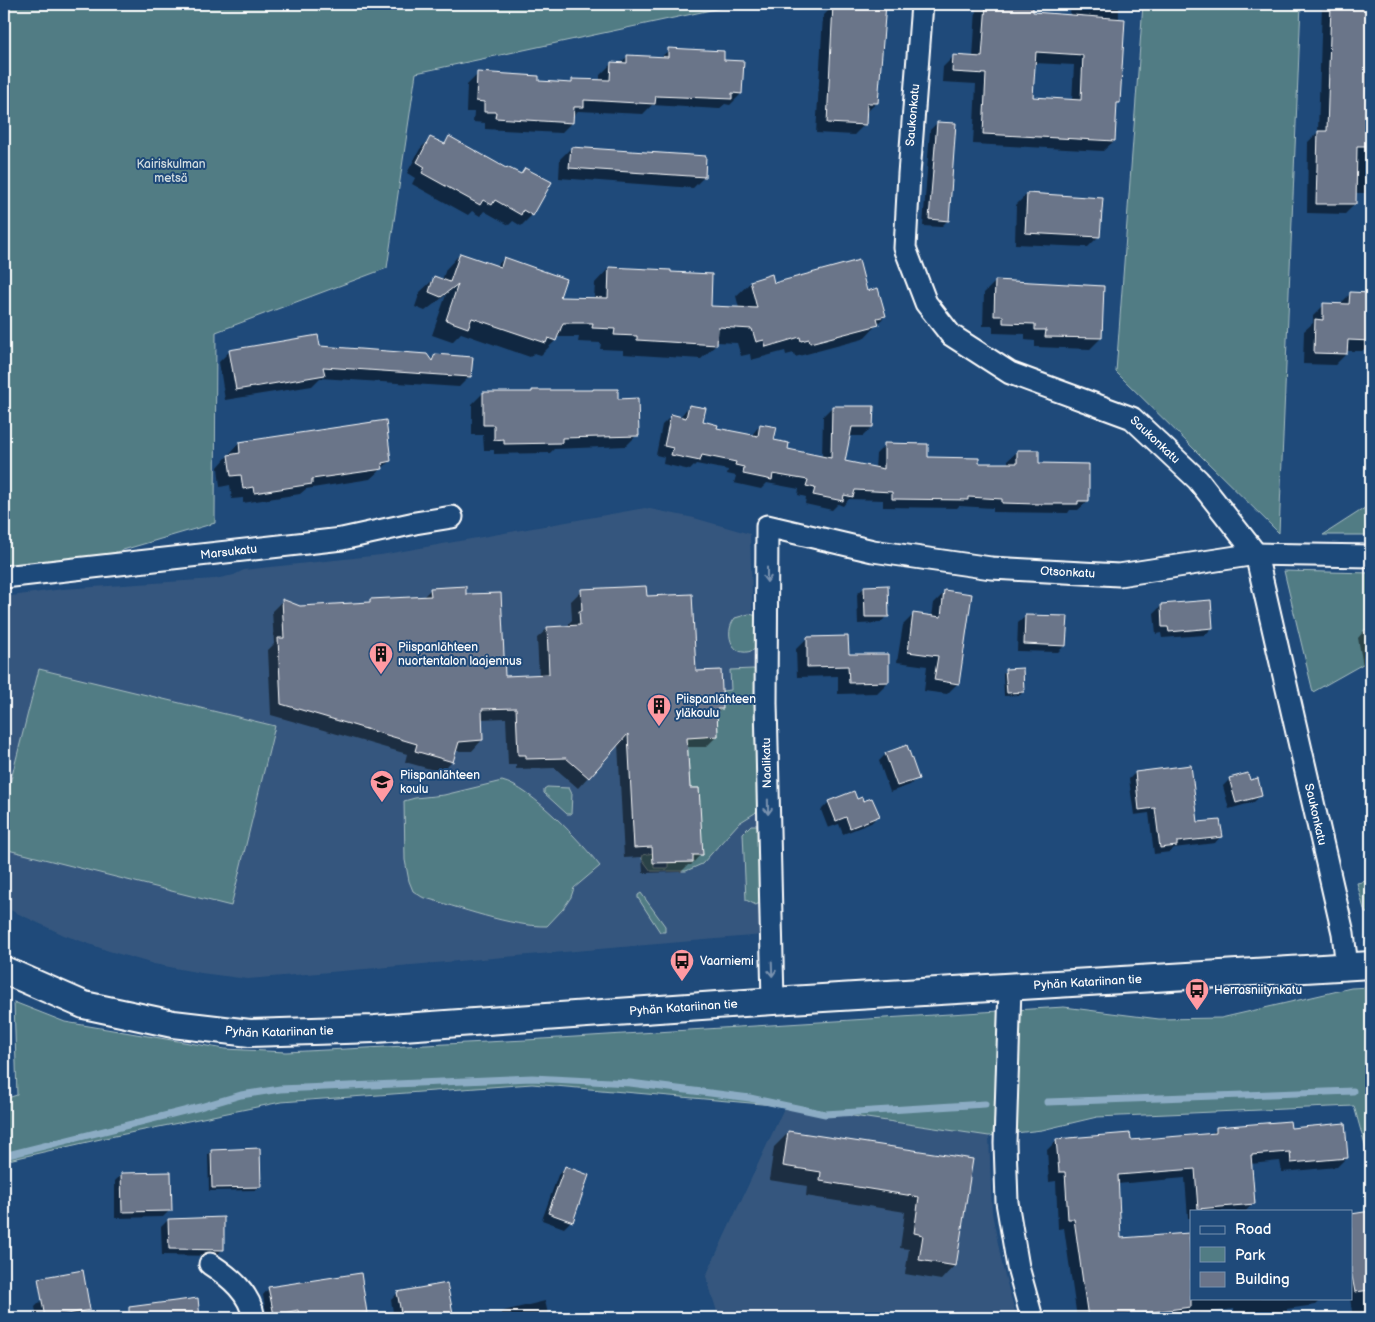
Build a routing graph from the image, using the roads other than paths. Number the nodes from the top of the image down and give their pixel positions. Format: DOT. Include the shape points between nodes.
graph roads {
  1 [pos="922,4"];
  2 [pos="452,517"];
  3 [pos="767,526"];
  4 [pos="1256,554"];
  5 [pos="1371,556"];
  6 [pos="4,577"];
  7 [pos="1359,966"];
  8 [pos="4,970"];
  9 [pos="1010,988"];
  10 [pos="773,1001"];
  11 [pos="210,1264"];
  12 [pos="254,1318"];
  13 [pos="1032,1318"];
  1 -- 4 [label="street, Saukonkatu" via="905,248 926,303 951,336 1010,373 1132,418 1198,480"];
  2 -- 6 [label="street, Marsukatu" via="342,539"];
  3 -- 4 [label="street, Otsonkatu" via="873,551 1000,568 1119,575"];
  3 -- 10 [label="street, Naalikatu, one-way" via="766,703"];
  4 -- 5 [label="street, Otsonkatu"];
  4 -- 7 [label="street, Saukonkatu" via="1343,933"];
  7 -- 9 [label="street, Pyhän Katariinan tie"];
  8 -- 10 [label="street, Pyhän Katariinan tie" via="84,1005 173,1024 250,1033 375,1029"];
  9 -- 10 [label="street, Pyhän Katariinan tie"];
  9 -- 13 [label="street" via="1005,1143 1007,1202 1018,1267"];
  11 -- 12 [label="street" via="240,1288 252,1307"];
}
